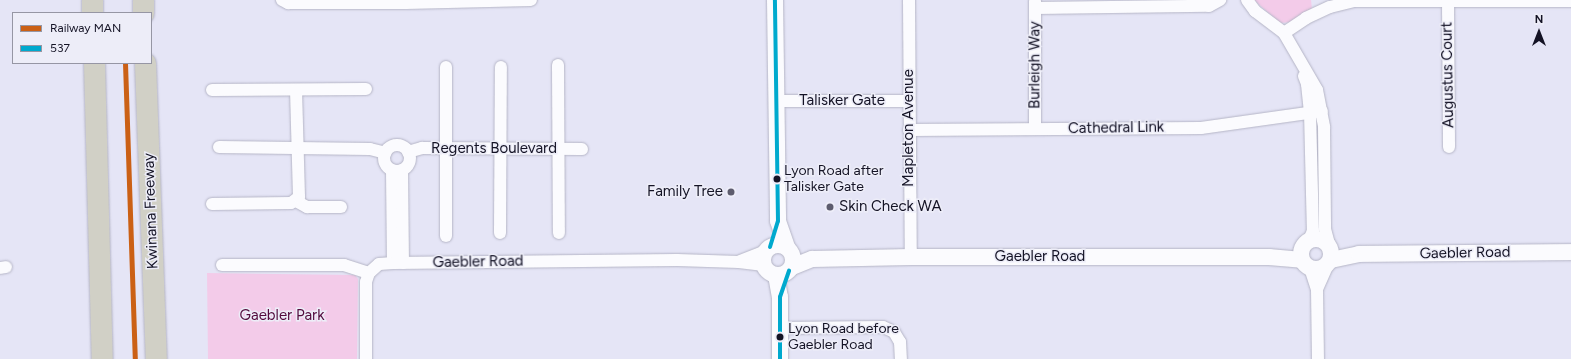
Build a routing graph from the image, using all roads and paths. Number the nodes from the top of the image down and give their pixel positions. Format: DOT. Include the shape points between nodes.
graph roads {
  1 [pos="92,0"];
  2 [pos="142,0"];
  3 [pos="282,0"];
  4 [pos="532,0"];
  5 [pos="775,0"];
  6 [pos="909,0"];
  7 [pos="1220,0"];
  8 [pos="1246,0"];
  9 [pos="1371,1"];
  10 [pos="1522,1"];
  11 [pos="1571,1"];
  12 [pos="405,2"];
  13 [pos="1448,2"];
  14 [pos="1035,4"];
  15 [pos="92,12"];
  16 [pos="143,12"];
  17 [pos="1286,37"];
  18 [pos="94,64"];
  19 [pos="145,64"];
  20 [pos="558,65"];
  21 [pos="501,67"];
  22 [pos="446,68"];
  23 [pos="366,89"];
  24 [pos="212,90"];
  25 [pos="296,90"];
  26 [pos="909,101"];
  27 [pos="776,102"];
  28 [pos="1322,111"];
  29 [pos="1310,112"];
  30 [pos="1035,129"];
  31 [pos="909,130"];
  32 [pos="219,147"];
  33 [pos="1449,147"];
  34 [pos="298,148"];
  35 [pos="447,148"];
  36 [pos="501,149"];
  37 [pos="558,149"];
  38 [pos="582,149"];
  39 [pos="408,152"];
  40 [pos="386,153"];
  41 [pos="397,170"];
  42 [pos="296,201"];
  43 [pos="212,204"];
  44 [pos="341,207"];
  45 [pos="778,221"];
  46 [pos="500,233"];
  47 [pos="559,233"];
  48 [pos="446,236"];
  49 [pos="788,249"];
  50 [pos="1571,252"];
  51 [pos="1306,254"];
  52 [pos="1329,254"];
  53 [pos="910,257"];
  54 [pos="812,260"];
  55 [pos="398,263"];
  56 [pos="776,263"];
  57 [pos="222,265"];
  58 [pos="369,273"];
  59 [pos="1317,289"];
  60 [pos="781,328"];
  61 [pos="102,359"];
  62 [pos="156,359"];
  63 [pos="366,359"];
  64 [pos="780,359"];
  65 [pos="901,359"];
  66 [pos="1318,359"];
  1 -- 15 [label="highway"];
  2 -- 16 [label="highway"];
  3 -- 12 [label="street" via="288,3"];
  4 -- 12 [label="street"];
  5 -- 27 [label="street"];
  6 -- 26 [label="street, Mapleton Avenue"];
  7 -- 14 [label="street" via="1209,6"];
  8 -- 17 [label="street"];
  9 -- 13 [label="street"];
  9 -- 17 [label="street" via="1354,1 1330,7 1306,18"];
  10 -- 11 [label="street"];
  10 -- 13 [label="street"];
  13 -- 33 [label="street, Augustus Court"];
  14 -- 30 [label="street, Burleigh Way"];
  17 -- 28 [label="street" via="1317,90"];
  17 -- 29 [label="street" via="1307,84"];
  18 -- 61 [label="highway"];
  19 -- 62 [label="highway, Kwinana Freeway"];
  20 -- 37 [label="street"];
  21 -- 36 [label="street"];
  22 -- 35 [label="street"];
  23 -- 25 [label="street"];
  24 -- 25 [label="street"];
  25 -- 34 [label="street"];
  26 -- 27 [label="street, Talisker Gate"];
  26 -- 31 [label="street, Mapleton Avenue"];
  27 -- 45 [label="street"];
  28 -- 29 [label="street, Cathedral Link"];
  28 -- 52 [label="street" via="1325,229"];
  29 -- 30 [label="street, Cathedral Link" via="1201,128"];
  29 -- 51 [label="street" via="1313,231"];
  30 -- 31 [label="street, Cathedral Link"];
  31 -- 53 [label="street, Mapleton Avenue"];
  32 -- 34 [label="street"];
  34 -- 40 [label="street" via="370,149"];
  34 -- 42 [label="street" via="299,197"];
  35 -- 36 [label="street, Regents Boulevard"];
  35 -- 39 [label="street, Regents Boulevard" via="414,149"];
  35 -- 48 [label="street"];
  36 -- 37 [label="street, Regents Boulevard"];
  36 -- 46 [label="street"];
  37 -- 38 [label="street, Regents Boulevard"];
  37 -- 47 [label="street"];
  39 -- 40 [label="street" via="396,146"];
  39 -- 41 [label="street" via="409,162"];
  40 -- 41 [label="street" via="385,163"];
  41 -- 55 [label="street"];
  42 -- 43 [label="street"];
  42 -- 44 [label="street" via="307,207"];
  45 -- 49 [label="street"];
  45 -- 56 [label="street"];
  49 -- 54 [label="street, Gaebler Road"];
  49 -- 56 [label="street" via="775,245"];
  50 -- 52 [label="street, Gaebler Road"];
  51 -- 52 [label="street, Gaebler Road" via="1320,239"];
  51 -- 52 [label="street, Gaebler Road" via="1320,269"];
  51 -- 53 [label="street, Gaebler Road" via="1269,257"];
  51 -- 59 [label="street"];
  52 -- 59 [label="street"];
  53 -- 54 [label="street, Gaebler Road"];
  54 -- 56 [label="street, Gaebler Road"];
  55 -- 56 [label="street, Gaebler Road"];
  55 -- 58 [label="street, Gaebler Road" via="379,264"];
  56 -- 60 [label="street"];
  57 -- 58 [label="street" via="344,265"];
  58 -- 63 [label="street" via="366,282"];
  59 -- 66 [label="street"];
  60 -- 64 [label="street"];
  60 -- 65 [label="street" via="883,327 894,332 900,342"];
}
